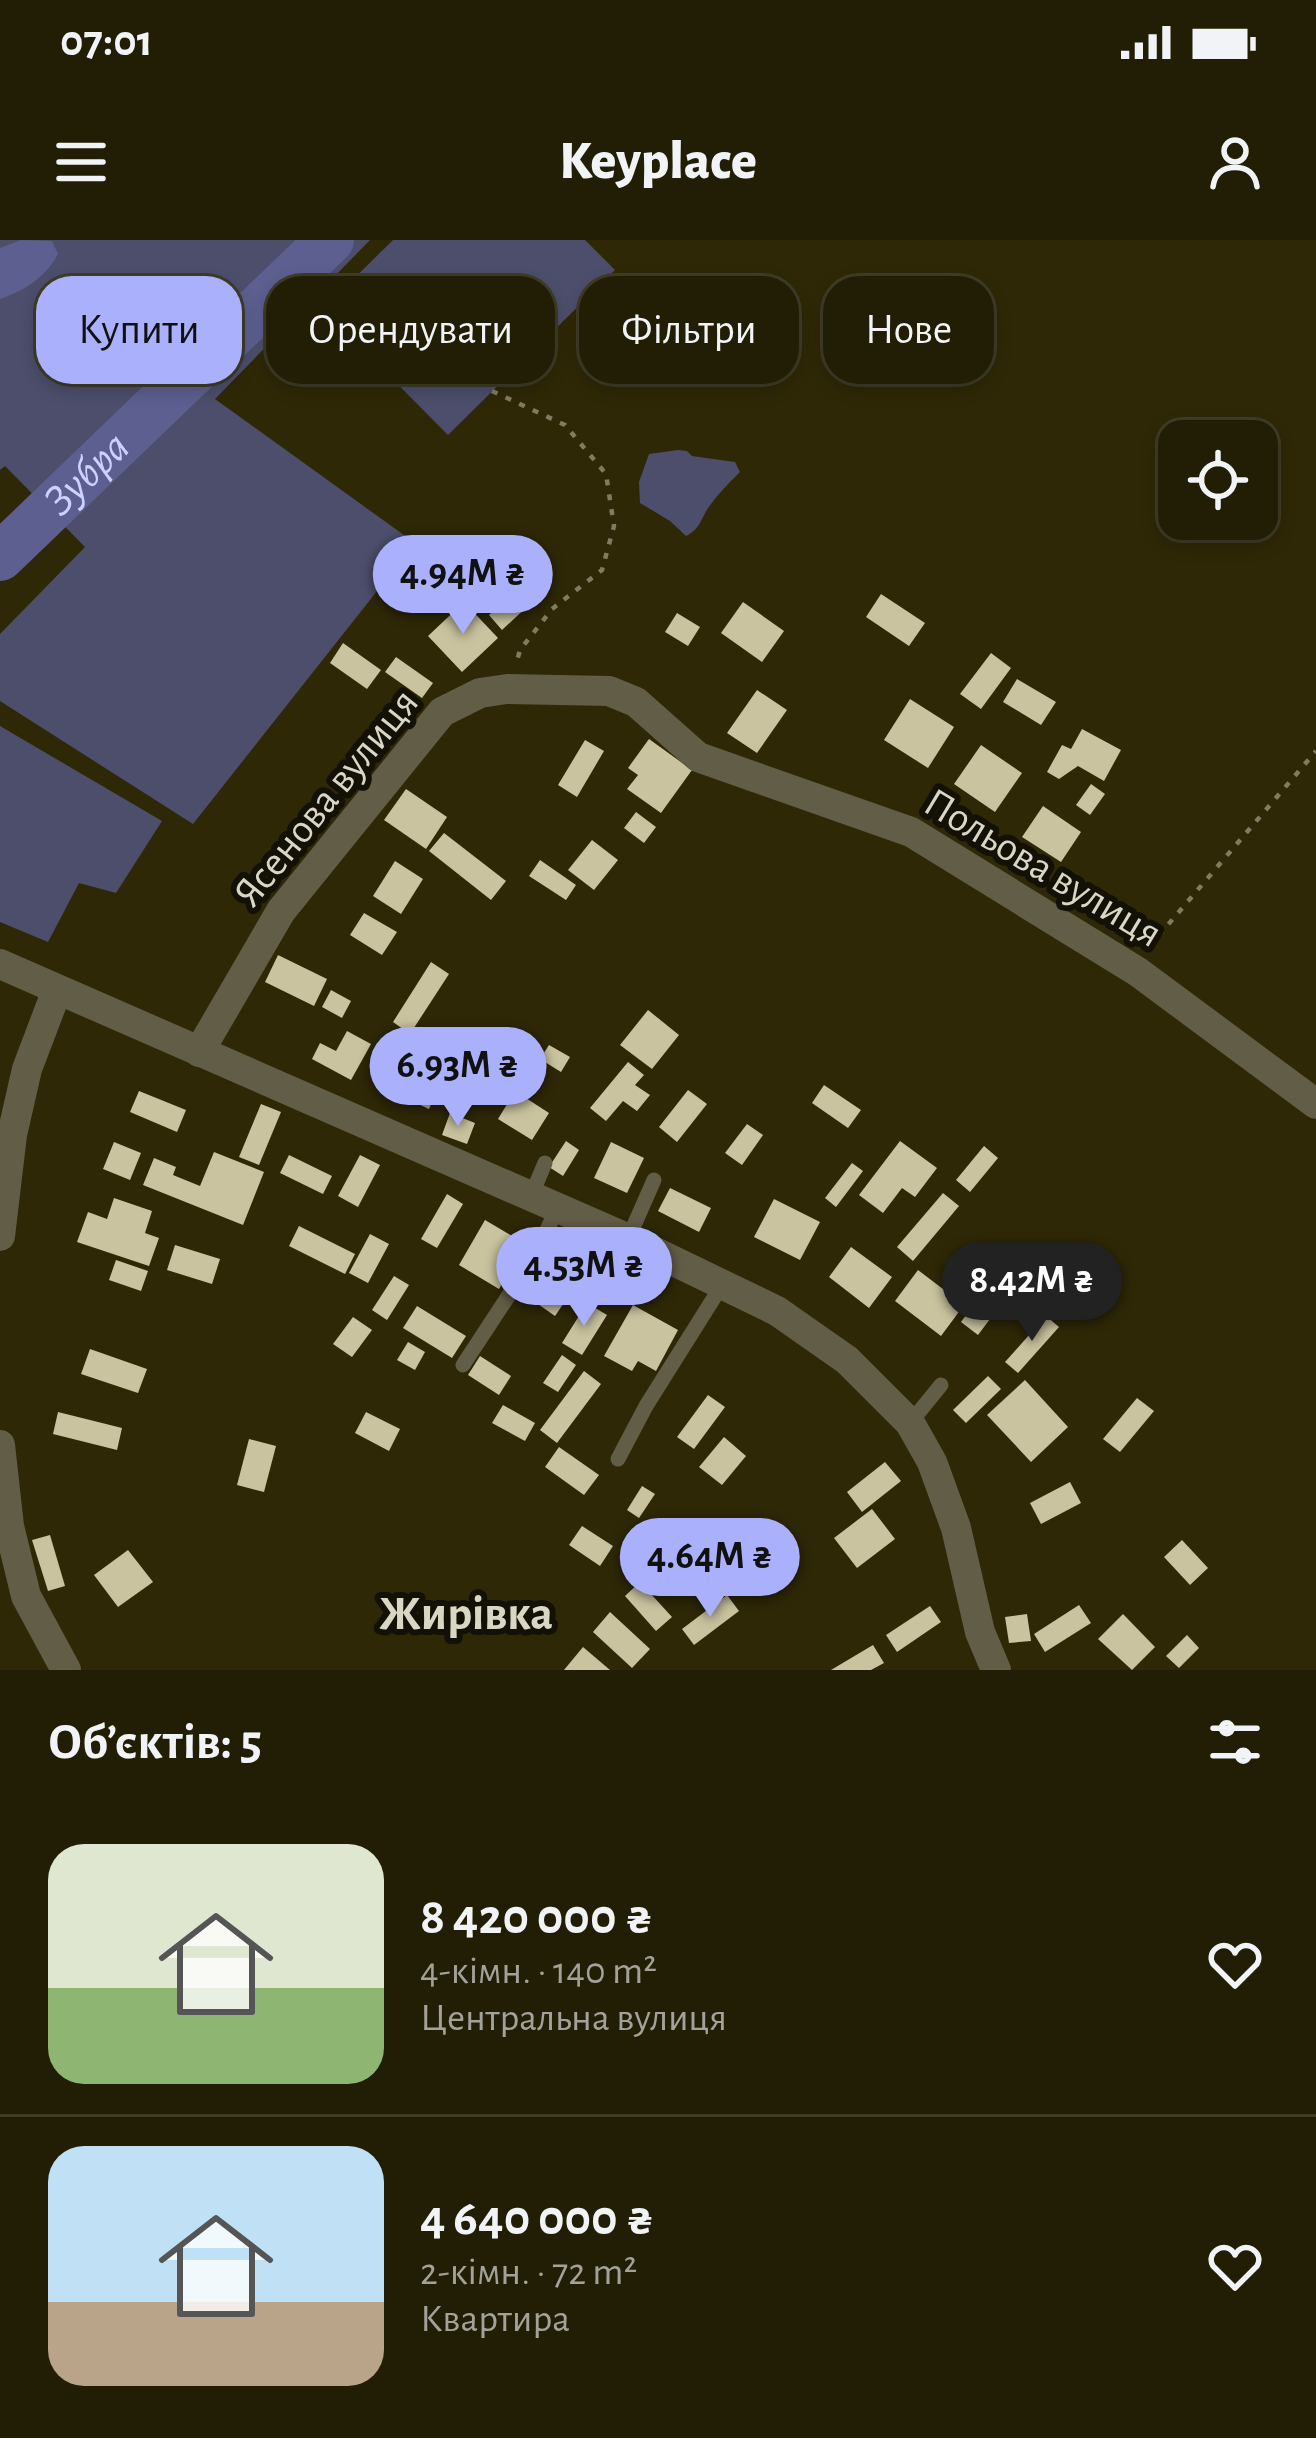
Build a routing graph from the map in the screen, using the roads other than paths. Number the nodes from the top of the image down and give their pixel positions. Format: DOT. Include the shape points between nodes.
graph roads {
  1 [pos="698,757"];
  2 [pos="0,964"];
  3 [pos="57,990"];
  4 [pos="199,1052"];
  5 [pos="1316,1104"];
  6 [pos="545,1163"];
  7 [pos="654,1180"];
  8 [pos="544,1202"];
  9 [pos="0,1236"];
  10 [pos="628,1239"];
  11 [pos="722,1285"];
  12 [pos="463,1364"];
  13 [pos="941,1385"];
  14 [pos="910,1423"];
  15 [pos="0,1445"];
  16 [pos="618,1459"];
  17 [pos="66,1670"];
  18 [pos="995,1670"];
  1 -- 4 [label="street, Ясенова вулиця" via="636,702 609,691 507,689 442,712 281,911"];
  1 -- 5 [label="street, Польова вулиця" via="911,832 1138,972"];
  2 -- 3 [label="street"];
  3 -- 4 [label="street"];
  3 -- 9 [label="street" via="27,1069"];
  4 -- 8 [label="street"];
  6 -- 8 [label="lane"];
  7 -- 10 [label="lane"];
  8 -- 10 [label="street"];
  8 -- 12 [label="lane" via="530,1263"];
  10 -- 11 [label="street"];
  11 -- 14 [label="street" via="847,1360"];
  11 -- 16 [label="lane"];
  13 -- 14 [label="lane"];
  14 -- 18 [label="street" via="956,1528"];
  15 -- 17 [label="street" via="26,1596"];
}
